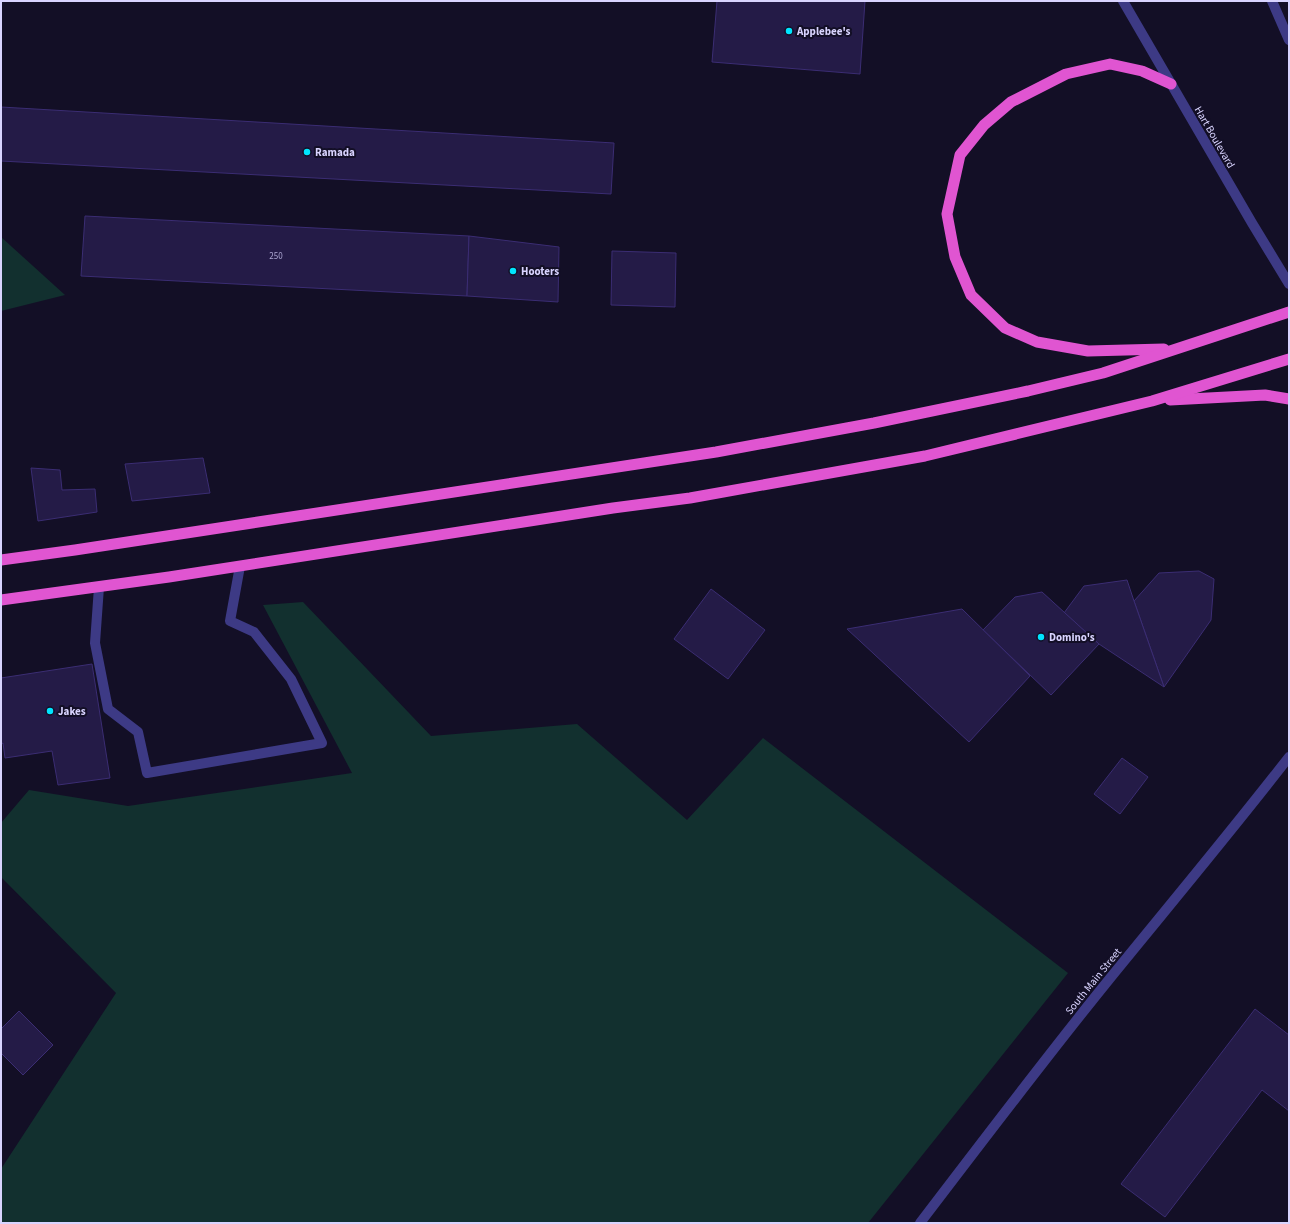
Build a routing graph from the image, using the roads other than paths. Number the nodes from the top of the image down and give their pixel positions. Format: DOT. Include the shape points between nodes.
graph roads {
  1 [pos="1123,1"];
  2 [pos="1272,1"];
  3 [pos="1289,40"];
  4 [pos="1171,84"];
  5 [pos="1289,284"];
  6 [pos="1289,312"];
  7 [pos="1177,349"];
  8 [pos="1289,359"];
  9 [pos="1289,399"];
  10 [pos="1152,401"];
  11 [pos="1,560"];
  12 [pos="240,566"];
  13 [pos="99,587"];
  14 [pos="1,600"];
  15 [pos="1289,757"];
  16 [pos="920,1223"];
  1 -- 4 [label="street, Hart Boulevard"];
  2 -- 3 [label="street"];
  4 -- 5 [label="street, Hart Boulevard"];
  4 -- 7 [label="highway" via="1142,71 1110,64 1066,74 1011,102 984,125 960,155 947,214 955,257 971,295 1005,328 1038,342 1088,351"];
  6 -- 7 [label="highway"];
  7 -- 11 [label="highway" via="1103,373 874,424 716,452"];
  8 -- 10 [label="highway"];
  9 -- 10 [label="highway" via="1265,395"];
  10 -- 12 [label="highway" via="925,456 775,484"];
  12 -- 13 [label="highway"];
  12 -- 13 [label="street" via="230,621 254,632 291,679 322,743 147,773 138,732 108,709 95,643"];
  13 -- 14 [label="highway"];
  15 -- 16 [label="street, South Main Street" via="1106,983"];
}
